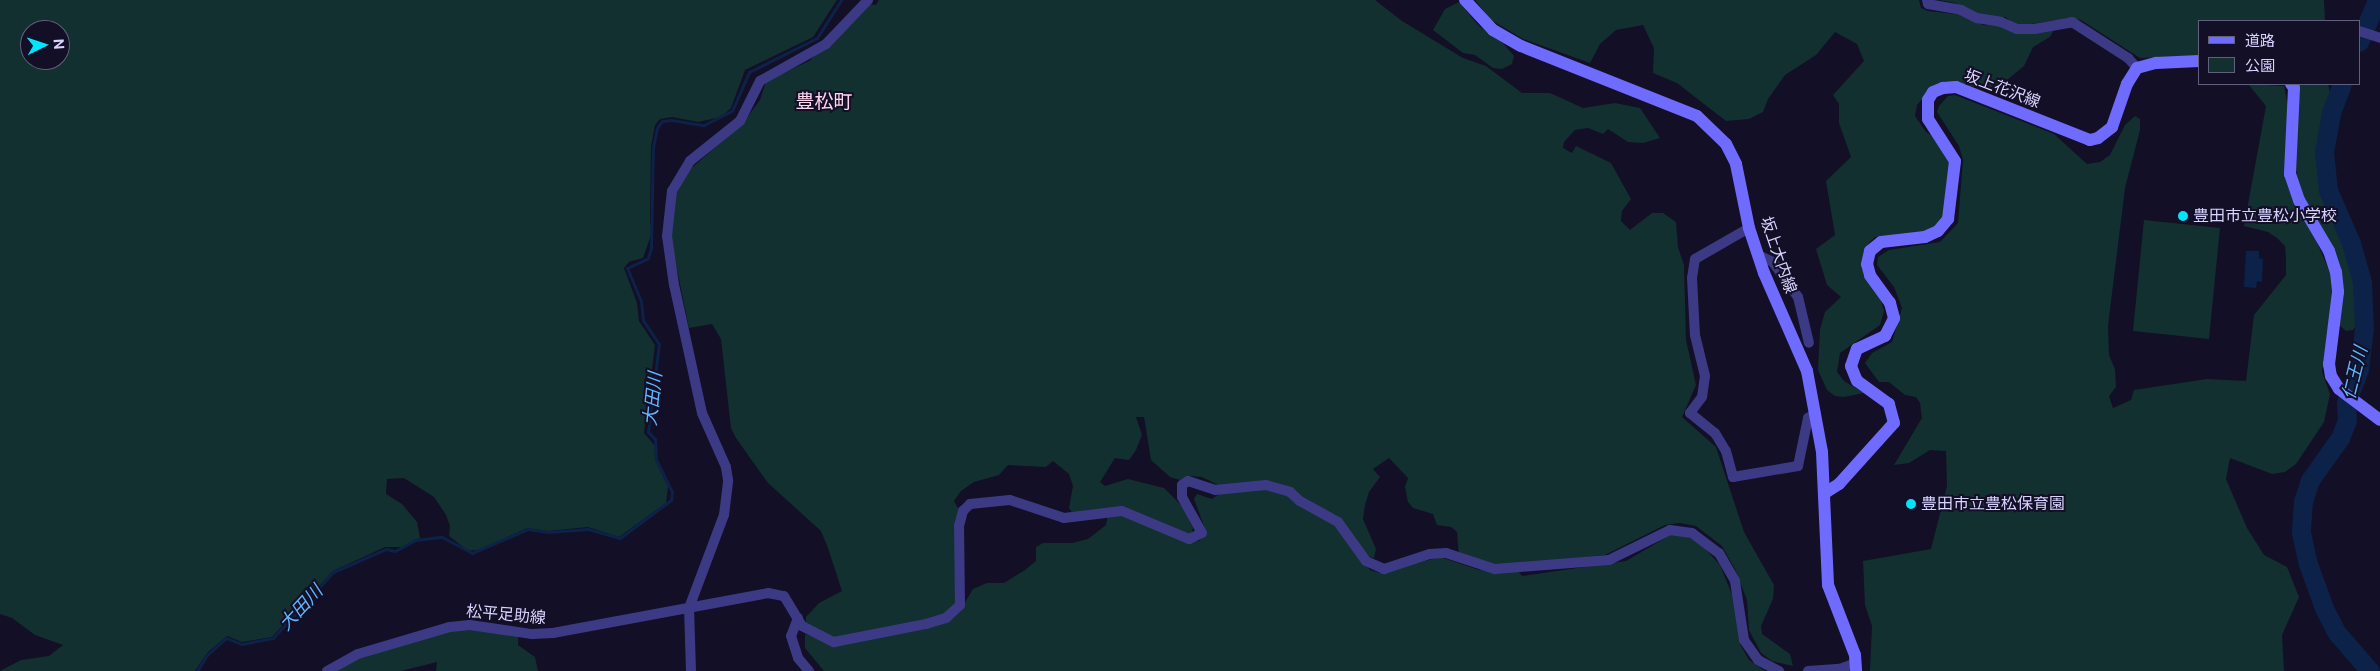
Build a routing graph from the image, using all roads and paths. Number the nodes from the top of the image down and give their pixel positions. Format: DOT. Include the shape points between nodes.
graph roads {
  1 [pos="868,0"];
  2 [pos="1465,0"];
  3 [pos="1926,0"];
  4 [pos="2360,31"];
  5 [pos="2380,38"];
  6 [pos="2198,61"];
  7 [pos="2137,68"];
  8 [pos="2292,85"];
  9 [pos="1749,228"];
  10 [pos="1758,255"];
  11 [pos="1809,344"];
  12 [pos="1816,413"];
  13 [pos="2379,419"];
  14 [pos="1825,493"];
  15 [pos="689,608"];
  16 [pos="798,618"];
  17 [pos="1856,667"];
  18 [pos="327,671"];
  19 [pos="691,671"];
  20 [pos="809,671"];
  21 [pos="1779,671"];
  22 [pos="1808,671"];
  1 -- 15 [label="street" via="826,44 760,81 740,121 690,161 672,191 666,236 674,285 702,413 726,467 728,480 724,515"];
  2 -- 9 [label="main road, 坂上大内線" via="1493,30 1521,46 1679,108 1710,125 1726,144 1736,164"];
  3 -- 7 [label="street" via="1928,4 1961,10 2017,29 2072,22 2128,58"];
  4 -- 5 [label="street"];
  6 -- 7 [label="main road" via="2156,62"];
  7 -- 14 [label="main road, 坂上花沢線" via="2127,84 2112,127 2090,140 1956,88 1933,92 1928,100 1928,119 1956,161 1948,219 1938,231 1925,237 1882,242 1870,251 1867,264 1870,275 1890,303 1894,318 1884,336 1857,349 1851,366 1857,381 1888,404 1894,424 1839,484"];
  8 -- 13 [label="main road" via="2290,174 2299,200 2336,272 2338,292 2329,364 2331,376 2339,389"];
  9 -- 10 [label="main road, 坂上大内線"];
  9 -- 12 [label="street" via="1695,259 1692,278 1695,335 1705,376 1702,397 1690,413 1715,433 1726,451 1733,478 1798,466 1808,418"];
  10 -- 11 [label="street" via="1773,262 1798,298"];
  10 -- 12 [label="main road, 坂上大内線" via="1807,371"];
  12 -- 14 [label="main road, 坂上大内線"];
  14 -- 17 [label="main road, 坂上大内線" via="1828,585"];
  15 -- 16 [label="street, 松平足助線" via="775,593 784,596"];
  15 -- 18 [label="street, 松平足助線" via="540,635 470,625 450,627 358,654"];
  15 -- 19 [label="street"];
  16 -- 20 [label="street" via="791,636 798,658"];
  16 -- 21 [label="street, 松平足助線" via="802,626 834,642 946,618 960,605 959,526 963,511 970,504 1010,500 1064,518 1122,511 1183,537 1198,537 1202,532 1182,497 1182,485 1188,481 1215,490 1266,485 1290,492 1338,522 1366,561 1384,569 1430,554 1446,553 1494,569 1608,560 1664,532 1692,533 1719,553 1735,581 1744,640 1758,660"];
  17 -- 22 [label="street"];
}
